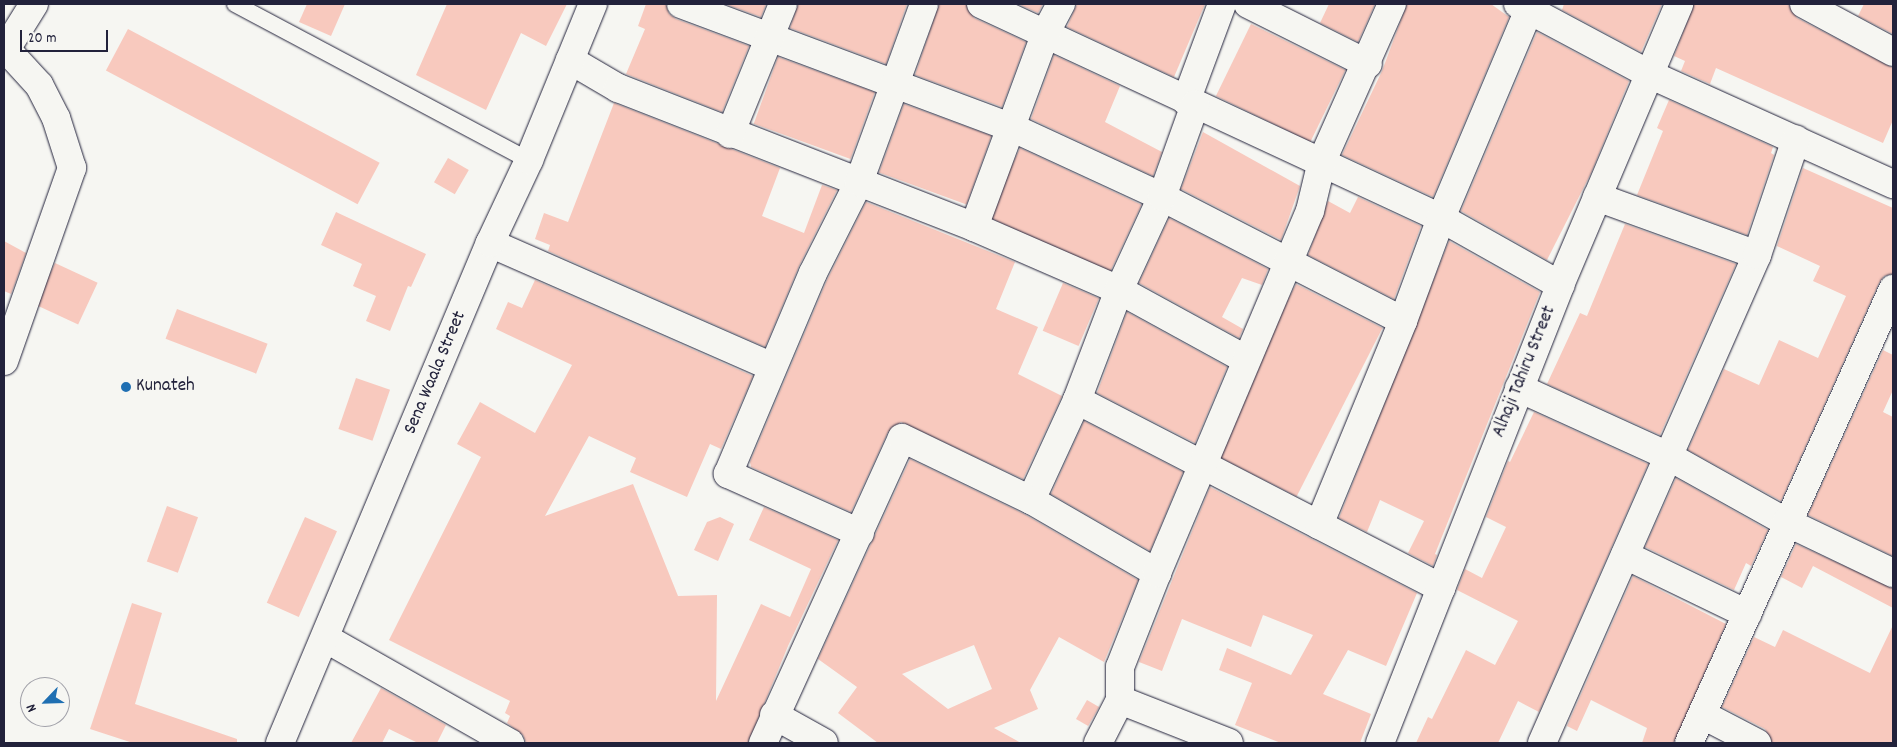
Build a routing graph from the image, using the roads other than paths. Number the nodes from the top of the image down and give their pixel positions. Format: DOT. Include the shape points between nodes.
graph roads {
  1 [pos="34,4"];
  2 [pos="235,4"];
  3 [pos="593,4"];
  4 [pos="681,4"];
  5 [pos="784,4"];
  6 [pos="924,4"];
  7 [pos="980,4"];
  8 [pos="1061,4"];
  9 [pos="1222,4"];
  10 [pos="1248,4"];
  11 [pos="1392,4"];
  12 [pos="1679,4"];
  13 [pos="1804,4"];
  14 [pos="1523,7"];
  15 [pos="1046,32"];
  16 [pos="768,36"];
  17 [pos="1893,52"];
  18 [pos="570,60"];
  19 [pos="1368,64"];
  20 [pos="1649,74"];
  21 [pos="896,84"];
  22 [pos="1190,103"];
  23 [pos="1013,128"];
  24 [pos="730,134"];
  25 [pos="1796,139"];
  26 [pos="529,160"];
  27 [pos="1322,161"];
  28 [pos="859,182"];
  29 [pos="1893,184"];
  30 [pos="1162,197"];
  31 [pos="1597,197"];
  32 [pos="1441,218"];
  33 [pos="974,227"];
  34 [pos="490,243"];
  35 [pos="1757,255"];
  36 [pos="1287,262"];
  37 [pos="1560,286"];
  38 [pos="1893,289"];
  39 [pos="1119,290"];
  40 [pos="1403,321"];
  41 [pos="1885,328"];
  42 [pos="1245,359"];
  43 [pos="4,361"];
  44 [pos="772,368"];
  45 [pos="1519,388"];
  46 [pos="1076,400"];
  47 [pos="1668,456"];
  48 [pos="1203,466"];
  49 [pos="1031,500"];
  50 [pos="1786,522"];
  51 [pos="1319,525"];
  52 [pos="860,533"];
  53 [pos="1625,555"];
  54 [pos="1157,573"];
  55 [pos="1893,573"];
  56 [pos="1441,588"];
  57 [pos="1747,614"];
  58 [pos="325,638"];
  59 [pos="1120,700"];
  60 [pos="774,715"];
  61 [pos="1703,715"];
  62 [pos="1224,742"];
  63 [pos="280,743"];
  64 [pos="510,743"];
  65 [pos="763,743"];
  66 [pos="824,743"];
  67 [pos="1098,743"];
  68 [pos="1380,743"];
  69 [pos="1542,743"];
  70 [pos="1689,743"];
  71 [pos="1757,743"];
  1 -- 43 [label="street" via="6,49 39,85 56,118 72,168"];
  2 -- 26 [label="lane"];
  3 -- 18 [label="street, Sena Waala Street"];
  4 -- 16 [label="street"];
  5 -- 16 [label="street"];
  6 -- 21 [label="street"];
  7 -- 15 [label="street"];
  8 -- 15 [label="street"];
  9 -- 22 [label="street"];
  10 -- 19 [label="street"];
  11 -- 19 [label="street"];
  12 -- 20 [label="street, Alhaji Tahiru Street"];
  13 -- 17 [label="street"];
  14 -- 20 [label="street"];
  14 -- 32 [label="street"];
  15 -- 22 [label="street"];
  15 -- 23 [label="street"];
  16 -- 21 [label="street"];
  16 -- 24 [label="street"];
  18 -- 24 [label="street" via="618,88"];
  18 -- 26 [label="street, Sena Waala Street"];
  19 -- 27 [label="street"];
  20 -- 25 [label="street"];
  20 -- 31 [label="street, Alhaji Tahiru Street"];
  21 -- 23 [label="street"];
  21 -- 28 [label="street"];
  22 -- 27 [label="street"];
  22 -- 30 [label="street"];
  23 -- 30 [label="street"];
  23 -- 33 [label="street"];
  24 -- 28 [label="street"];
  25 -- 29 [label="street"];
  25 -- 35 [label="street"];
  26 -- 34 [label="street, Sena Waala Street"];
  27 -- 32 [label="street"];
  27 -- 36 [label="street" via="1310,210"];
  28 -- 33 [label="street"];
  28 -- 44 [label="street" via="813,273"];
  30 -- 36 [label="street"];
  30 -- 39 [label="street"];
  31 -- 35 [label="street"];
  31 -- 37 [label="street, Alhaji Tahiru Street"];
  32 -- 37 [label="street"];
  32 -- 40 [label="street"];
  33 -- 39 [label="street"];
  34 -- 44 [label="street"];
  34 -- 58 [label="street, Sena Waala Street"];
  35 -- 47 [label="street"];
  36 -- 40 [label="street"];
  36 -- 42 [label="street"];
  37 -- 45 [label="street, Alhaji Tahiru Street"];
  38 -- 41 [label="street"];
  39 -- 42 [label="street"];
  39 -- 46 [label="street"];
  40 -- 51 [label="street"];
  41 -- 50 [label="street"];
  42 -- 48 [label="street"];
  44 -- 52 [label="street" via="728,474"];
  45 -- 47 [label="street"];
  45 -- 56 [label="street, Alhaji Tahiru Street"];
  46 -- 48 [label="street"];
  46 -- 49 [label="street"];
  47 -- 50 [label="street"];
  47 -- 53 [label="street"];
  48 -- 51 [label="street"];
  48 -- 54 [label="street"];
  49 -- 52 [label="street" via="902,438"];
  49 -- 54 [label="street"];
  50 -- 55 [label="street"];
  50 -- 57 [label="street"];
  51 -- 56 [label="street"];
  52 -- 60 [label="street"];
  53 -- 57 [label="street"];
  53 -- 69 [label="street"];
  54 -- 59 [label="street" via="1120,667"];
  56 -- 68 [label="street, Alhaji Tahiru Street"];
  57 -- 61 [label="street"];
  58 -- 63 [label="street, Sena Waala Street"];
  58 -- 64 [label="street"];
  59 -- 62 [label="street"];
  59 -- 67 [label="street"];
  60 -- 65 [label="street"];
  60 -- 66 [label="street"];
  61 -- 70 [label="street"];
  61 -- 71 [label="street"];
}
